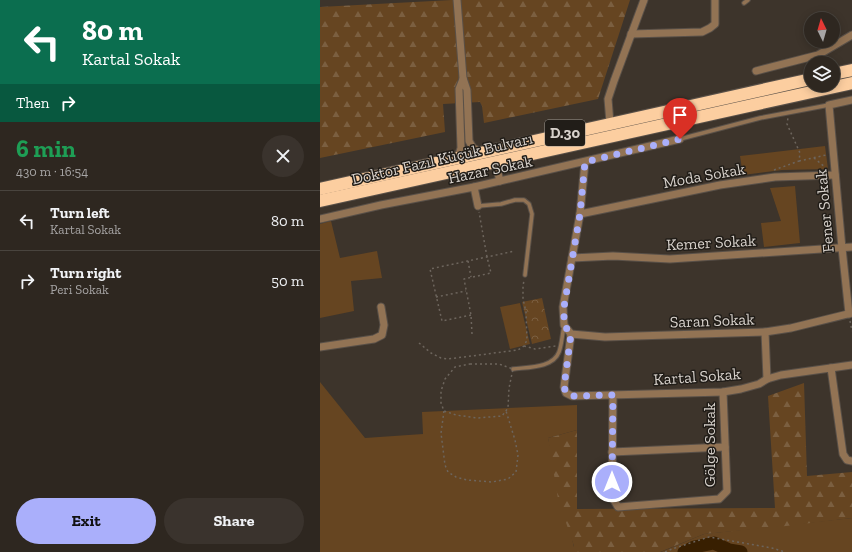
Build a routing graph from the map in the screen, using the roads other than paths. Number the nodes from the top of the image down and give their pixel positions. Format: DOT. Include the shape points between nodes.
graph roads {
  1 [pos="457,0"];
  2 [pos="644,0"];
  3 [pos="715,0"];
  4 [pos="748,0"];
  5 [pos="744,3"];
  6 [pos="631,34"];
  7 [pos="852,35"];
  8 [pos="852,70"];
  9 [pos="756,71"];
  10 [pos="840,73"];
  11 [pos="463,78"];
  12 [pos="804,81"];
  13 [pos="852,83"];
  14 [pos="852,100"];
  15 [pos="829,105"];
  16 [pos="610,123"];
  17 [pos="680,139"];
  18 [pos="481,152"];
  19 [pos="458,157"];
  20 [pos="495,162"];
  21 [pos="585,162"];
  22 [pos="835,175"];
  23 [pos="500,181"];
  24 [pos="474,187"];
  25 [pos="320,189"];
  26 [pos="320,201"];
  27 [pos="478,206"];
  28 [pos="580,214"];
  29 [pos="320,219"];
  30 [pos="852,247"];
  31 [pos="842,248"];
  32 [pos="572,258"];
  33 [pos="525,275"];
  34 [pos="381,307"];
  35 [pos="851,313"];
  36 [pos="564,325"];
  37 [pos="765,332"];
  38 [pos="571,334"];
  39 [pos="320,347"];
  40 [pos="852,365"];
  41 [pos="831,368"];
  42 [pos="513,369"];
  43 [pos="767,379"];
  44 [pos="723,392"];
  45 [pos="613,395"];
  46 [pos="725,447"];
  47 [pos="612,452"];
  48 [pos="852,461"];
  1 -- 11 [label="street"];
  2 -- 6 [label="street"];
  3 -- 6 [label="street" via="715,24 702,32"];
  4 -- 5 [label="lane"];
  6 -- 16 [label="street" via="608,99"];
  7 -- 9 [label="street" via="818,55"];
  8 -- 10 [label="highway"];
  11 -- 18 [label="street" via="467,90 469,141 473,148"];
  11 -- 19 [label="street" via="459,90"];
  12 -- 16 [label="highway, Doktor Fazıl Küçük Bulvarı / D.30"];
  13 -- 20 [label="highway, Doktor Fazıl Küçük Bulvarı / D.30"];
  14 -- 15 [label="street, Hazar Sokak"];
  15 -- 17 [label="lane, Hazar Sokak" via="760,118"];
  15 -- 22 [label="street, Fener Sokak"];
  16 -- 18 [label="highway, Doktor Fazıl Küçük Bulvarı / D.30"];
  17 -- 21 [label="street, Hazar Sokak"];
  18 -- 19 [label="highway, Doktor Fazıl Küçük Bulvarı / D.30"];
  19 -- 25 [label="highway, Doktor Fazıl Küçük Bulvarı / D.30"];
  20 -- 23 [label="street"];
  20 -- 26 [label="highway, Doktor Fazıl Küçük Bulvarı / D.30"];
  21 -- 23 [label="street, Hazar Sokak"];
  21 -- 28 [label="street"];
  22 -- 28 [label="street, Moda Sokak" via="759,179"];
  22 -- 31 [label="street, Fener Sokak"];
  23 -- 24 [label="street, Hazar Sokak"];
  24 -- 27 [label="street"];
  24 -- 29 [label="street, Hazar Sokak"];
  27 -- 33 [label="lane" via="515,200 524,200 529,204 532,214"];
  28 -- 32 [label="street"];
  30 -- 31 [label="street, Kemer Sokak"];
  31 -- 32 [label="street, Kemer Sokak" via="670,259 613,256"];
  31 -- 35 [label="street, Fener Sokak"];
  32 -- 36 [label="street" via="564,307"];
  34 -- 39 [label="street" via="384,325 382,335 374,339"];
  35 -- 37 [label="street, Saran Sokak"];
  36 -- 38 [label="street"];
  36 -- 42 [label="lane" via="558,353 552,360 545,364"];
  37 -- 38 [label="street, Saran Sokak" via="605,337"];
  37 -- 43 [label="street"];
  38 -- 45 [label="street, Kartal Sokak" via="564,387 566,393 572,396"];
  40 -- 41 [label="street, Kartal Sokak"];
  41 -- 43 [label="street, Kartal Sokak"];
  41 -- 48 [label="street" via="843,454 847,460"];
  43 -- 44 [label="street, Kartal Sokak" via="759,384"];
  44 -- 45 [label="street, Kartal Sokak"];
  44 -- 46 [label="street, Gölge Sokak"];
  45 -- 47 [label="street, Gölge Sokak"];
  46 -- 47 [label="street"];
  46 -- 47 [label="street, Gölge Sokak" via="727,491 719,498 618,507 612,497"];
}
